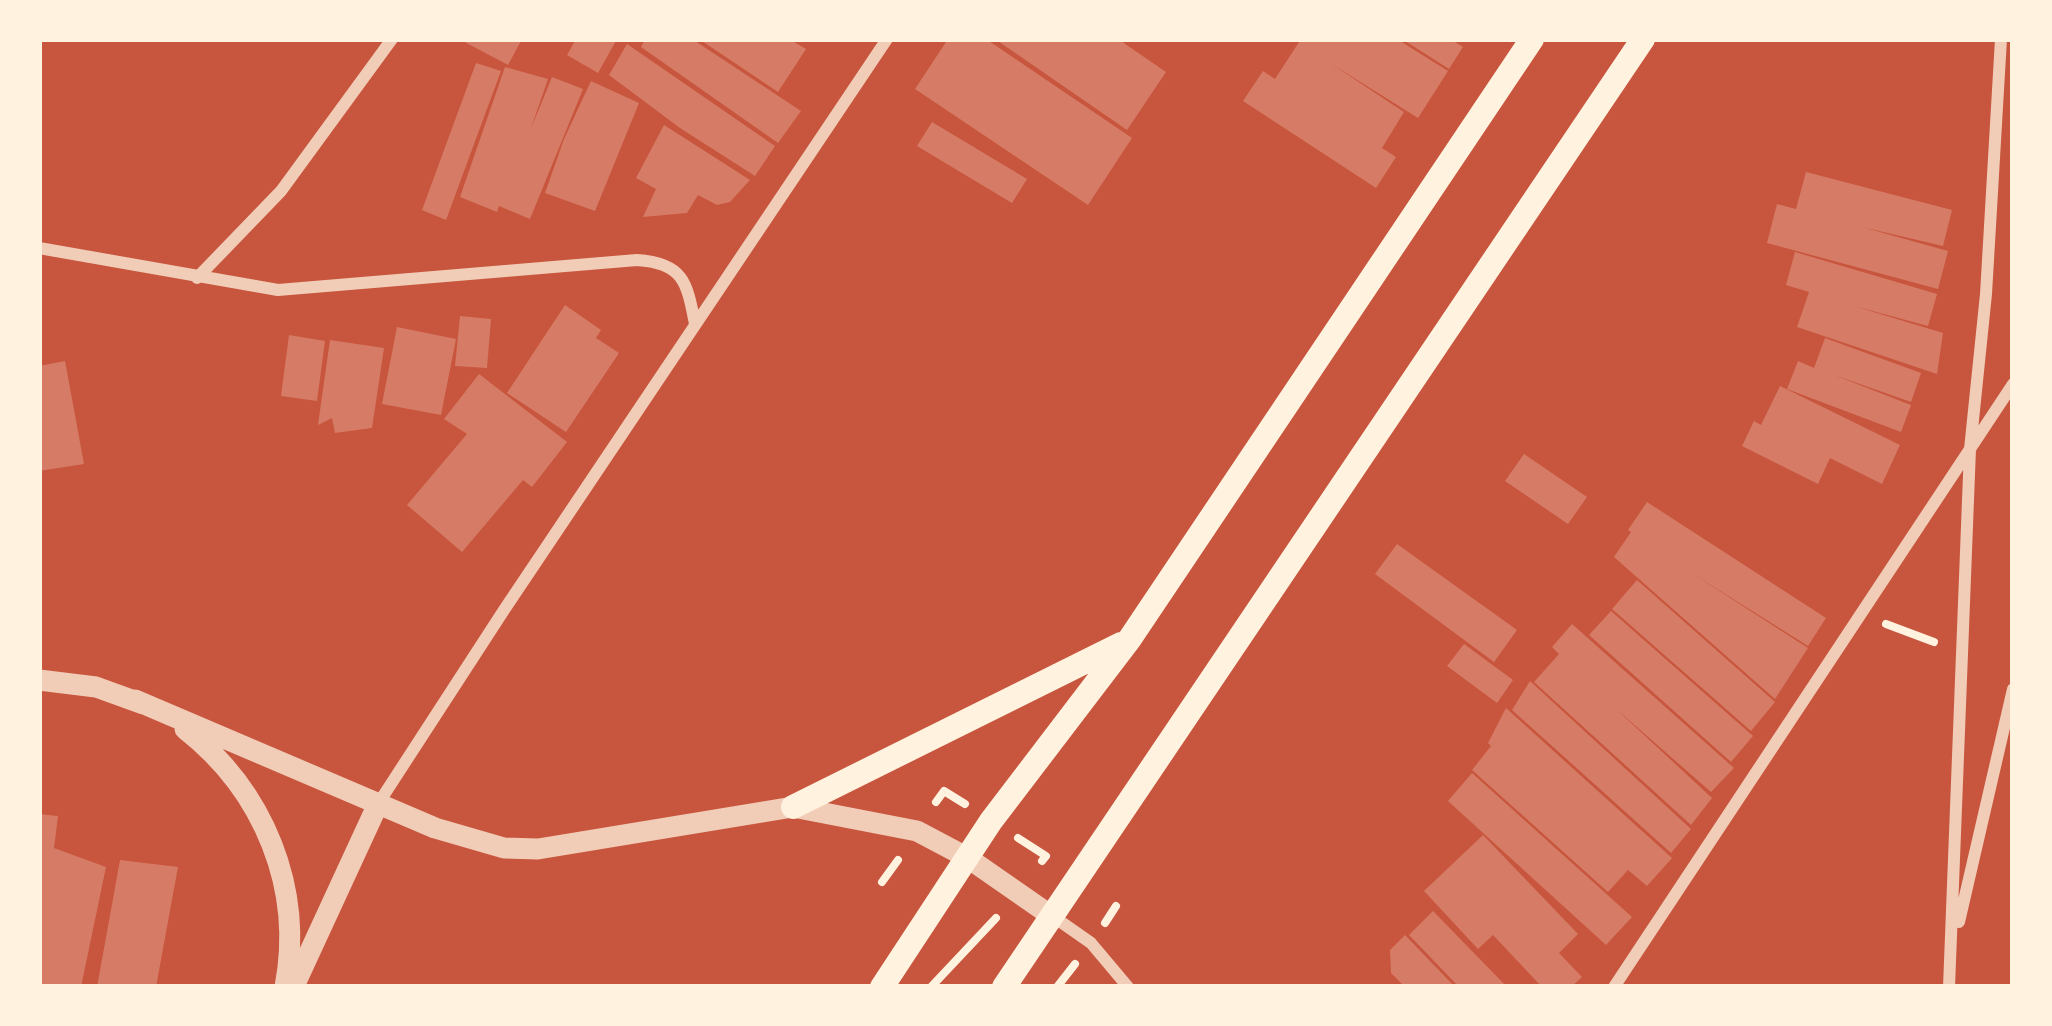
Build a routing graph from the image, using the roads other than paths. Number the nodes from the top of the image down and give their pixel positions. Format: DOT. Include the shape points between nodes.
graph roads {
  1 [pos="392,39"];
  2 [pos="887,39"];
  3 [pos="1532,39"];
  4 [pos="1643,39"];
  5 [pos="2001,39"];
  6 [pos="39,248"];
  7 [pos="197,278"];
  8 [pos="695,324"];
  9 [pos="2013,384"];
  10 [pos="1970,449"];
  11 [pos="1129,640"];
  12 [pos="39,680"];
  13 [pos="2013,689"];
  14 [pos="135,700"];
  15 [pos="2010,717"];
  16 [pos="378,804"];
  17 [pos="793,807"];
  18 [pos="968,858"];
  19 [pos="1050,915"];
  20 [pos="1952,951"];
  21 [pos="289,987"];
  22 [pos="882,987"];
  23 [pos="1004,987"];
  24 [pos="1128,987"];
  25 [pos="1613,987"];
  26 [pos="1949,987"];
  1 -- 7 [label="street" via="281,190"];
  2 -- 8 [label="street"];
  3 -- 11 [label="main road"];
  4 -- 19 [label="main road"];
  5 -- 10 [label="street"];
  6 -- 7 [label="street"];
  7 -- 8 [label="street" via="278,290 661,262 688,287"];
  8 -- 16 [label="street"];
  9 -- 10 [label="street"];
  10 -- 20 [label="street"];
  10 -- 25 [label="street"];
  11 -- 17 [label="main road"];
  11 -- 18 [label="main road"];
  12 -- 14 [label="street"];
  13 -- 15 [label="street"];
  14 -- 16 [label="street"];
  14 -- 21 [label="street" via="206,746 262,819 290,913"];
  15 -- 20 [label="street"];
  16 -- 17 [label="street" via="464,838 538,849"];
  16 -- 21 [label="street"];
  17 -- 18 [label="street" via="917,831"];
  18 -- 19 [label="street"];
  18 -- 22 [label="main road"];
  19 -- 23 [label="main road"];
  19 -- 24 [label="street" via="1091,943"];
  20 -- 26 [label="street"];
}
